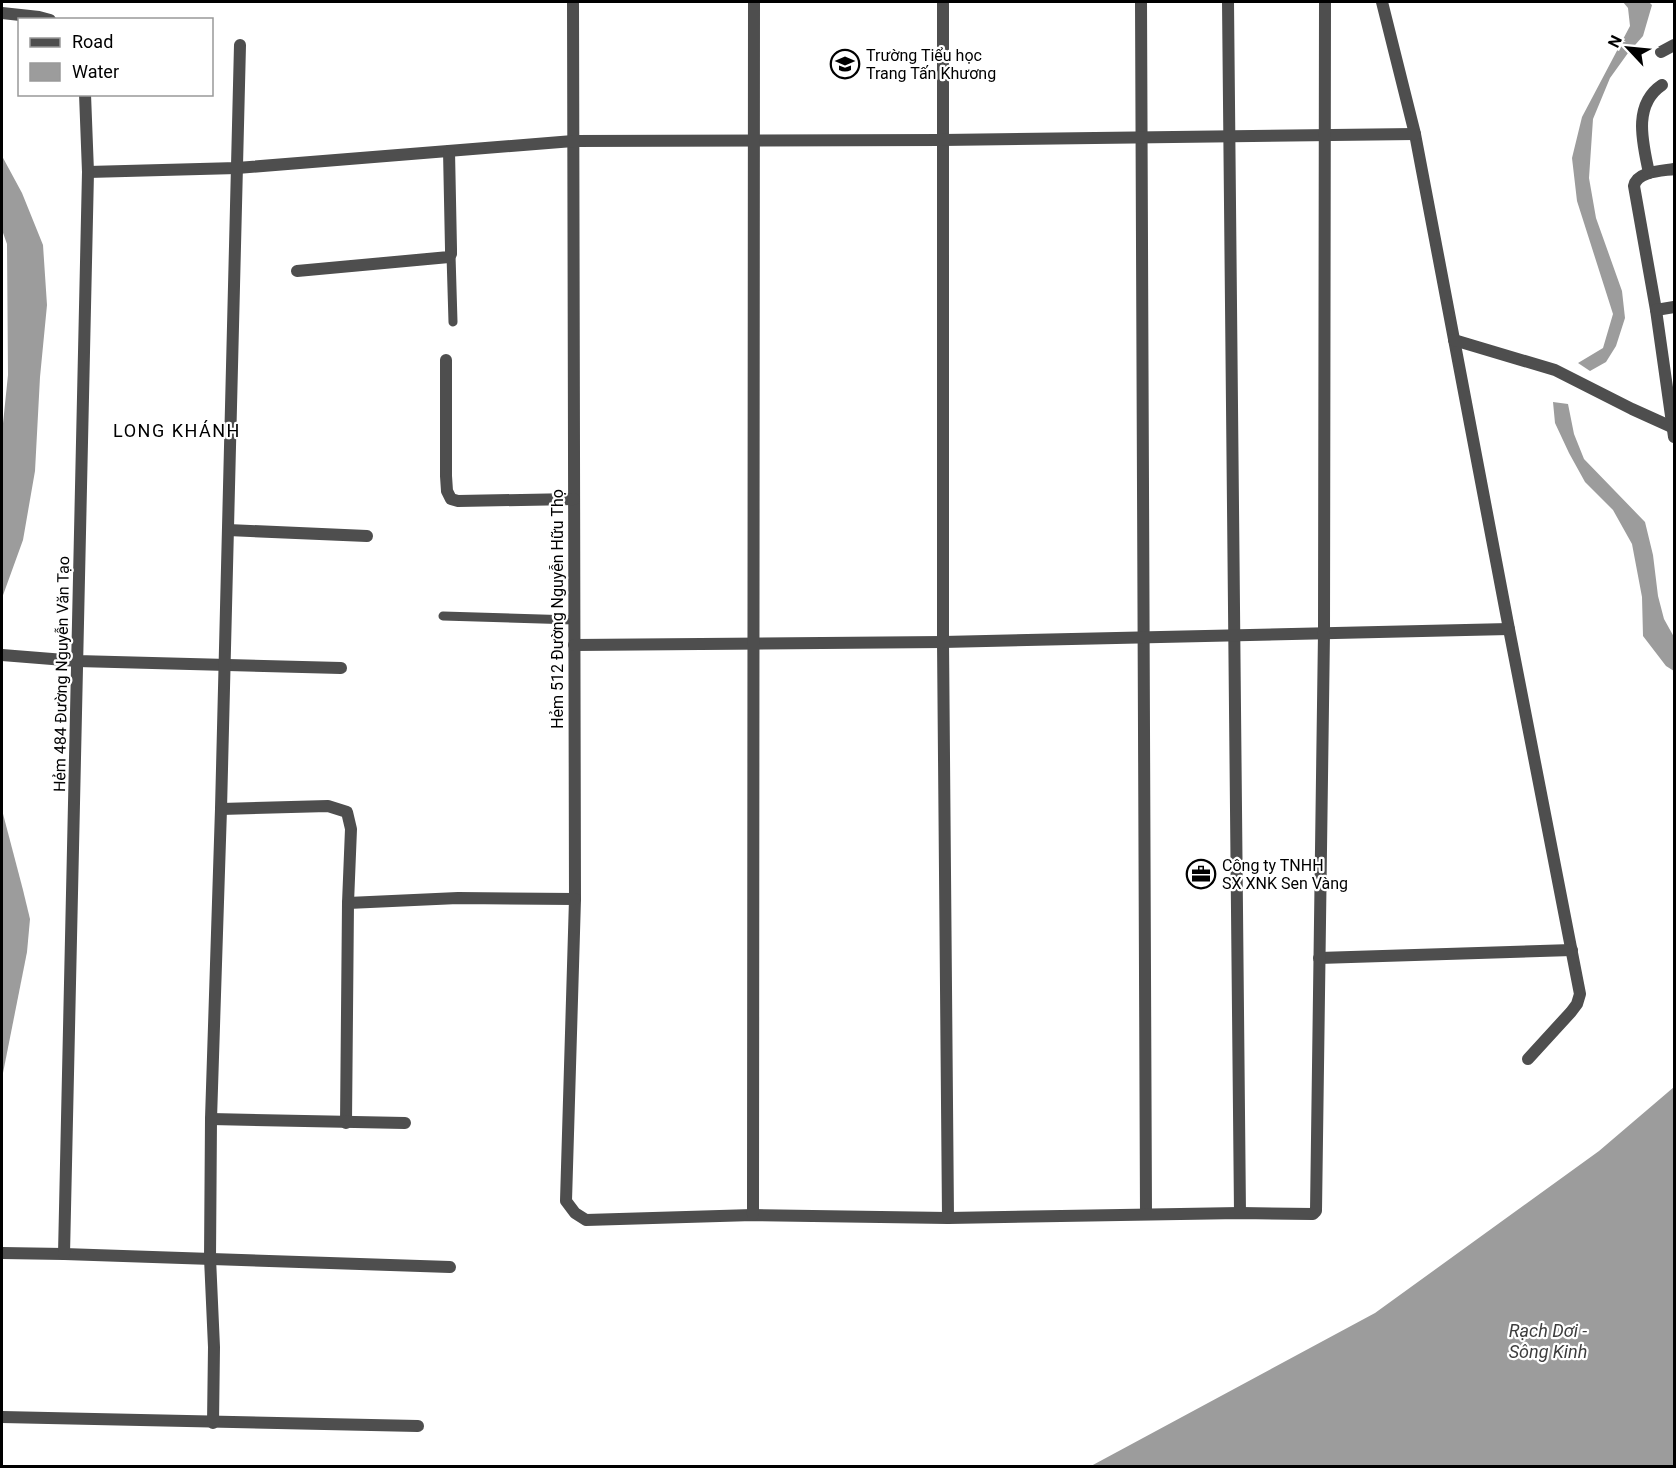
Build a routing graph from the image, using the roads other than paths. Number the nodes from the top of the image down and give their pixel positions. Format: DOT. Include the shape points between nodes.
graph roads {
  1 [pos="573,2"];
  2 [pos="754,2"];
  3 [pos="943,2"];
  4 [pos="1141,2"];
  5 [pos="1228,2"];
  6 [pos="1325,2"];
  7 [pos="1382,2"];
  8 [pos="2,13"];
  9 [pos="43,18"];
  10 [pos="240,45"];
  11 [pos="1674,45"];
  12 [pos="1661,52"];
  13 [pos="1662,86"];
  14 [pos="85,96"];
  15 [pos="1415,134"];
  16 [pos="1325,135"];
  17 [pos="1229,136"];
  18 [pos="1141,137"];
  19 [pos="753,140"];
  20 [pos="942,140"];
  21 [pos="573,141"];
  22 [pos="449,151"];
  23 [pos="237,168"];
  24 [pos="1674,169"];
  25 [pos="88,172"];
  26 [pos="1649,173"];
  27 [pos="451,255"];
  28 [pos="297,271"];
  29 [pos="1674,307"];
  30 [pos="1656,310"];
  31 [pos="453,322"];
  32 [pos="1454,340"];
  33 [pos="446,360"];
  34 [pos="1674,433"];
  35 [pos="574,499"];
  36 [pos="228,530"];
  37 [pos="368,536"];
  38 [pos="443,616"];
  39 [pos="574,620"];
  40 [pos="1509,629"];
  41 [pos="1323,633"];
  42 [pos="1234,635"];
  43 [pos="1144,637"];
  44 [pos="943,642"];
  45 [pos="753,643"];
  46 [pos="574,645"];
  47 [pos="2,655"];
  48 [pos="78,662"];
  49 [pos="225,664"];
  50 [pos="341,668"];
  51 [pos="221,809"];
  52 [pos="575,899"];
  53 [pos="348,903"];
  54 [pos="1572,950"];
  55 [pos="1319,958"];
  56 [pos="1528,1059"];
  57 [pos="211,1119"];
  58 [pos="346,1123"];
  59 [pos="405,1123"];
  60 [pos="1240,1213"];
  61 [pos="753,1215"];
  62 [pos="1146,1215"];
  63 [pos="948,1218"];
  64 [pos="2,1253"];
  65 [pos="64,1254"];
  66 [pos="210,1258"];
  67 [pos="450,1267"];
  68 [pos="2,1417"];
  69 [pos="213,1423"];
  70 [pos="418,1426"];
  1 -- 21 [label="street, Hẻm 512 Đường Nguyễn Hữu Thọ"];
  2 -- 19 [label="street"];
  3 -- 20 [label="street"];
  4 -- 18 [label="street"];
  5 -- 17 [label="street"];
  6 -- 16 [label="street"];
  7 -- 15 [label="street"];
  8 -- 9 [label="street"];
  10 -- 23 [label="street"];
  11 -- 12 [label="street"];
  13 -- 26 [label="street" via="1654,91 1646,106 1642,124"];
  14 -- 25 [label="street, Hẻm 484 Đường Nguyễn Văn Tạo"];
  15 -- 16 [label="street"];
  15 -- 32 [label="street"];
  16 -- 17 [label="street"];
  16 -- 41 [label="street"];
  17 -- 18 [label="street"];
  17 -- 42 [label="street"];
  18 -- 20 [label="street"];
  18 -- 43 [label="street"];
  19 -- 20 [label="street"];
  19 -- 21 [label="street"];
  19 -- 45 [label="street"];
  20 -- 44 [label="street"];
  21 -- 22 [label="street"];
  21 -- 35 [label="street, Hẻm 512 Đường Nguyễn Hữu Thọ"];
  22 -- 23 [label="street"];
  22 -- 27 [label="street"];
  23 -- 25 [label="street"];
  23 -- 36 [label="street"];
  24 -- 26 [label="street"];
  25 -- 48 [label="street, Hẻm 484 Đường Nguyễn Văn Tạo"];
  26 -- 30 [label="street" via="1638,177 1634,186"];
  27 -- 28 [label="street"];
  27 -- 31 [label="lane"];
  29 -- 30 [label="street"];
  30 -- 34 [label="street"];
  32 -- 34 [label="street" via="1556,370"];
  32 -- 40 [label="street"];
  33 -- 35 [label="street" via="446,476 451,499"];
  35 -- 39 [label="street, Hẻm 512 Đường Nguyễn Hữu Thọ"];
  36 -- 37 [label="street"];
  36 -- 49 [label="street"];
  38 -- 39 [label="lane"];
  39 -- 46 [label="street, Hẻm 512 Đường Nguyễn Hữu Thọ"];
  40 -- 41 [label="street"];
  40 -- 54 [label="street"];
  41 -- 42 [label="street"];
  41 -- 55 [label="street"];
  42 -- 43 [label="street"];
  42 -- 60 [label="street"];
  43 -- 44 [label="street"];
  43 -- 62 [label="street"];
  44 -- 45 [label="street"];
  44 -- 63 [label="street"];
  45 -- 46 [label="street"];
  45 -- 61 [label="street"];
  46 -- 52 [label="street, Hẻm 512 Đường Nguyễn Hữu Thọ"];
  47 -- 48 [label="street"];
  48 -- 49 [label="street"];
  48 -- 65 [label="street, Hẻm 484 Đường Nguyễn Văn Tạo"];
  49 -- 50 [label="street"];
  49 -- 51 [label="street"];
  51 -- 53 [label="street" via="328,806 347,812 351,829"];
  51 -- 57 [label="street"];
  52 -- 53 [label="street" via="458,898"];
  52 -- 61 [label="street, Hẻm 512 Đường Nguyễn Hữu Thọ" via="566,1201 586,1220"];
  53 -- 58 [label="street"];
  54 -- 55 [label="street"];
  54 -- 56 [label="street" via="1580,994 1577,1004"];
  55 -- 60 [label="street" via="1316,1211"];
  57 -- 58 [label="street"];
  57 -- 66 [label="street"];
  58 -- 59 [label="street"];
  60 -- 62 [label="street"];
  61 -- 63 [label="street"];
  62 -- 63 [label="street"];
  64 -- 65 [label="street"];
  65 -- 66 [label="street"];
  66 -- 67 [label="street"];
  66 -- 69 [label="street"];
  68 -- 69 [label="street"];
  69 -- 70 [label="street"];
}
